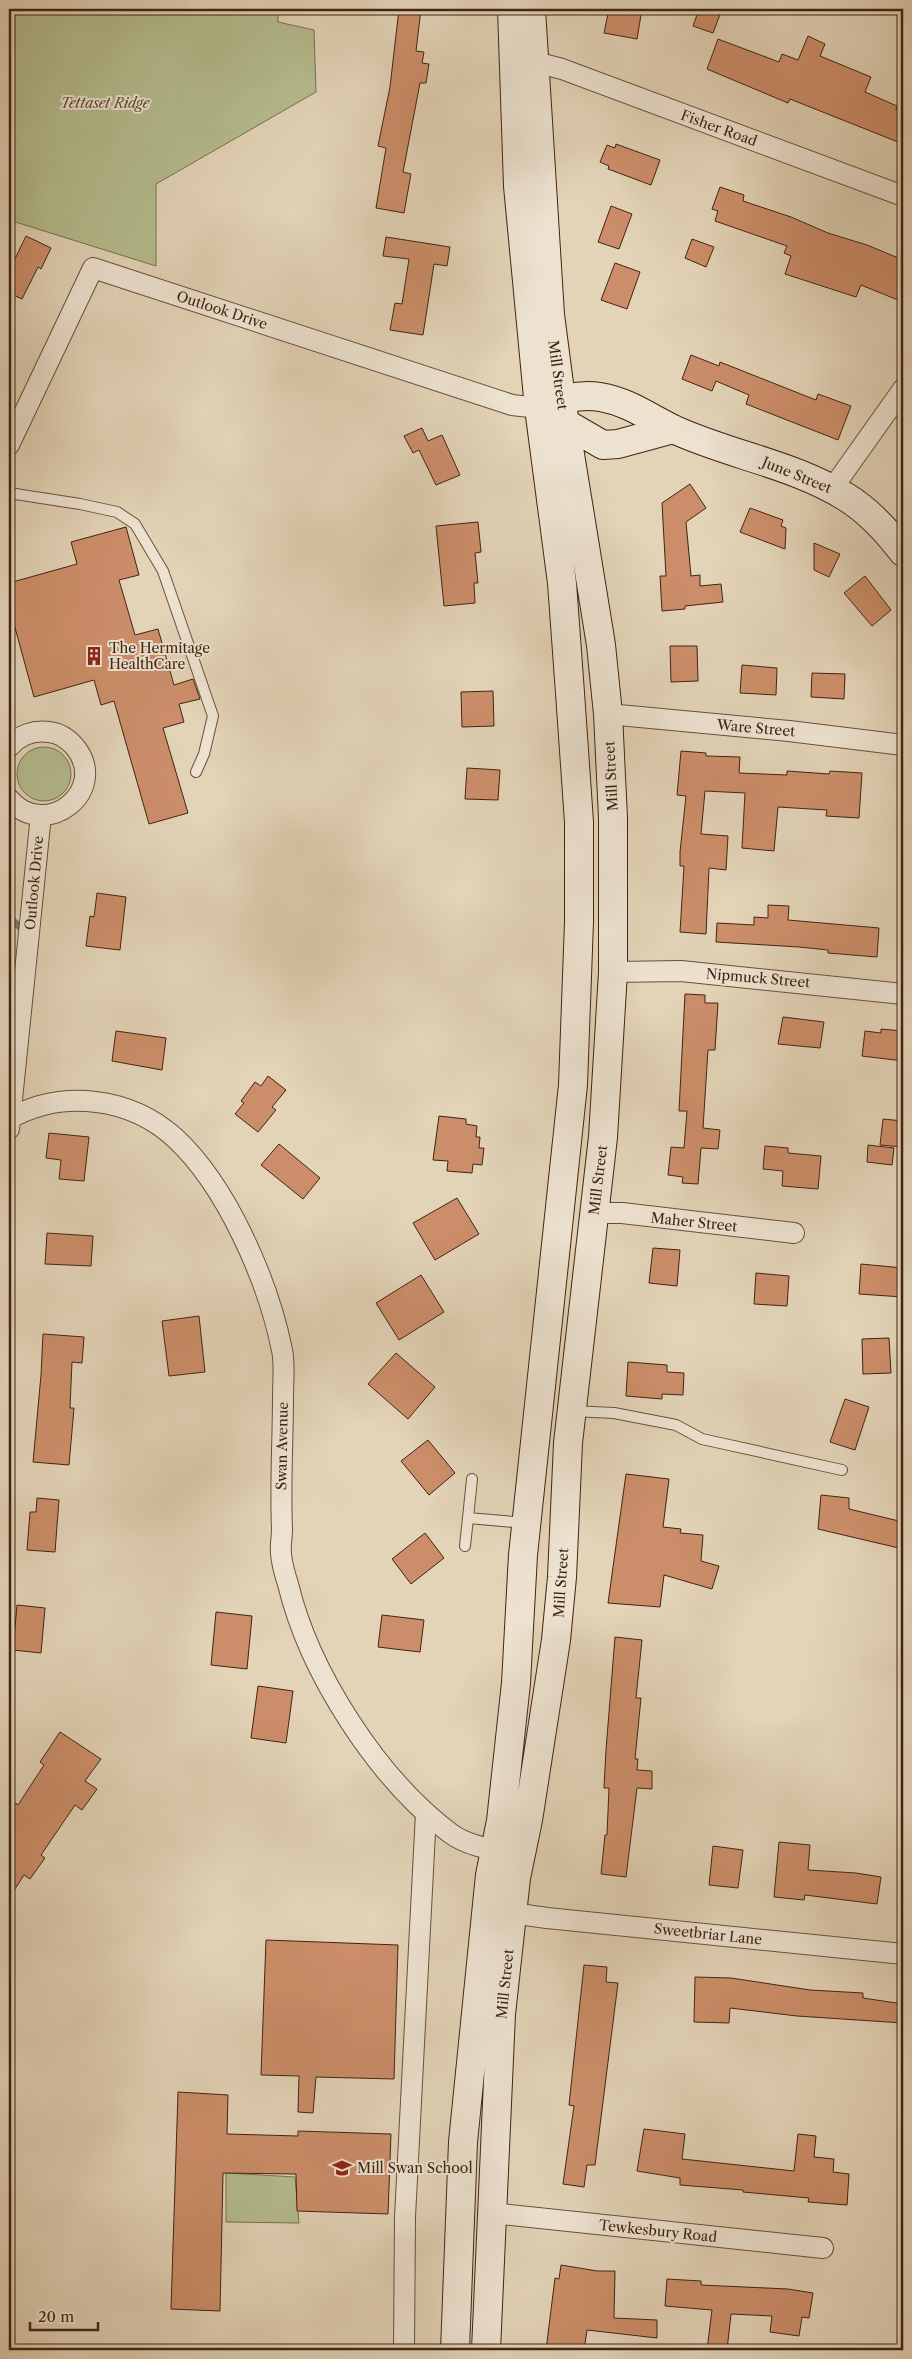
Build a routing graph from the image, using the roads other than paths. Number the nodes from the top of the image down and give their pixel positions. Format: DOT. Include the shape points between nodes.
graph roads {
  1 [pos="512,9"];
  2 [pos="531,9"];
  3 [pos="534,62"];
  4 [pos="903,196"];
  5 [pos="903,389"];
  6 [pos="555,410"];
  7 [pos="673,429"];
  8 [pos="9,445"];
  9 [pos="832,489"];
  10 [pos="9,493"];
  11 [pos="903,552"];
  12 [pos="608,714"];
  13 [pos="11,737"];
  14 [pos="903,745"];
  15 [pos="196,772"];
  16 [pos="9,799"];
  17 [pos="41,815"];
  18 [pos="613,972"];
  19 [pos="903,994"];
  20 [pos="9,1122"];
  21 [pos="594,1213"];
  22 [pos="794,1233"];
  23 [pos="571,1411"];
  24 [pos="842,1470"];
  25 [pos="472,1479"];
  26 [pos="468,1518"];
  27 [pos="527,1523"];
  28 [pos="465,1546"];
  29 [pos="426,1813"];
  30 [pos="494,1850"];
  31 [pos="521,1853"];
  32 [pos="512,1913"];
  33 [pos="903,1954"];
  34 [pos="492,2213"];
  35 [pos="823,2248"];
  36 [pos="404,2350"];
  37 [pos="455,2350"];
  38 [pos="486,2350"];
  1 -- 6 [label="main road, Mill Street" via="518,186"];
  2 -- 3 [label="main road, Mill Street"];
  3 -- 4 [label="street, Fisher Road" via="562,69"];
  3 -- 6 [label="main road, Mill Street"];
  5 -- 9 [label="street"];
  6 -- 7 [label="main road, June Street" via="602,397 641,410"];
  6 -- 7 [label="main road" via="603,445"];
  6 -- 8 [label="street, Outlook Drive" via="512,404 93,268"];
  6 -- 12 [label="main road, Mill Street" via="601,645"];
  6 -- 27 [label="main road, Mill Street" via="563,592 579,822 579,922 573,1085"];
  7 -- 9 [label="main road, June Street" via="795,472"];
  9 -- 11 [label="main road, June Street" via="866,512"];
  10 -- 15 [label="lane" via="117,512 136,524 163,571 212,716 204,754"];
  12 -- 14 [label="street, Ware Street"];
  12 -- 18 [label="main road, Mill Street" via="613,818"];
  13 -- 17 [label="street" via="54,732 72,743 82,759 84,777 70,806 57,813"];
  16 -- 17 [label="street" via="24,811"];
  17 -- 20 [label="street, Outlook Drive"];
  18 -- 19 [label="street, Nipmuck Street" via="681,971"];
  18 -- 21 [label="main road, Mill Street" via="603,1136"];
  20 -- 29 [label="street, Swan Avenue" via="45,1104 63,1101 100,1101 118,1106 153,1122 176,1140 197,1163 226,1206 254,1261 276,1320 283,1354 281,1555 293,1606 317,1661 356,1731"];
  21 -- 22 [label="street, Maher Street" via="622,1213"];
  21 -- 23 [label="main road, Mill Street"];
  23 -- 24 [label="lane" via="614,1413 676,1426 702,1439"];
  23 -- 31 [label="main road, Mill Street" via="556,1640"];
  25 -- 26 [label="lane"];
  26 -- 27 [label="lane"];
  26 -- 28 [label="lane"];
  27 -- 30 [label="main road, Mill Street" via="516,1683 501,1821"];
  29 -- 30 [label="street, Swan Avenue" via="454,1835 481,1848"];
  29 -- 36 [label="street" via="405,2217"];
  30 -- 31 [label="street, Swan Avenue"];
  30 -- 37 [label="main road, Mill Street" via="463,2142"];
  31 -- 32 [label="main road, Mill Street"];
  32 -- 33 [label="street, Sweetbriar Lane"];
  32 -- 34 [label="main road, Mill Street" via="501,2014"];
  34 -- 35 [label="street, Tewkesbury Road"];
  34 -- 38 [label="main road, Mill Street"];
}
